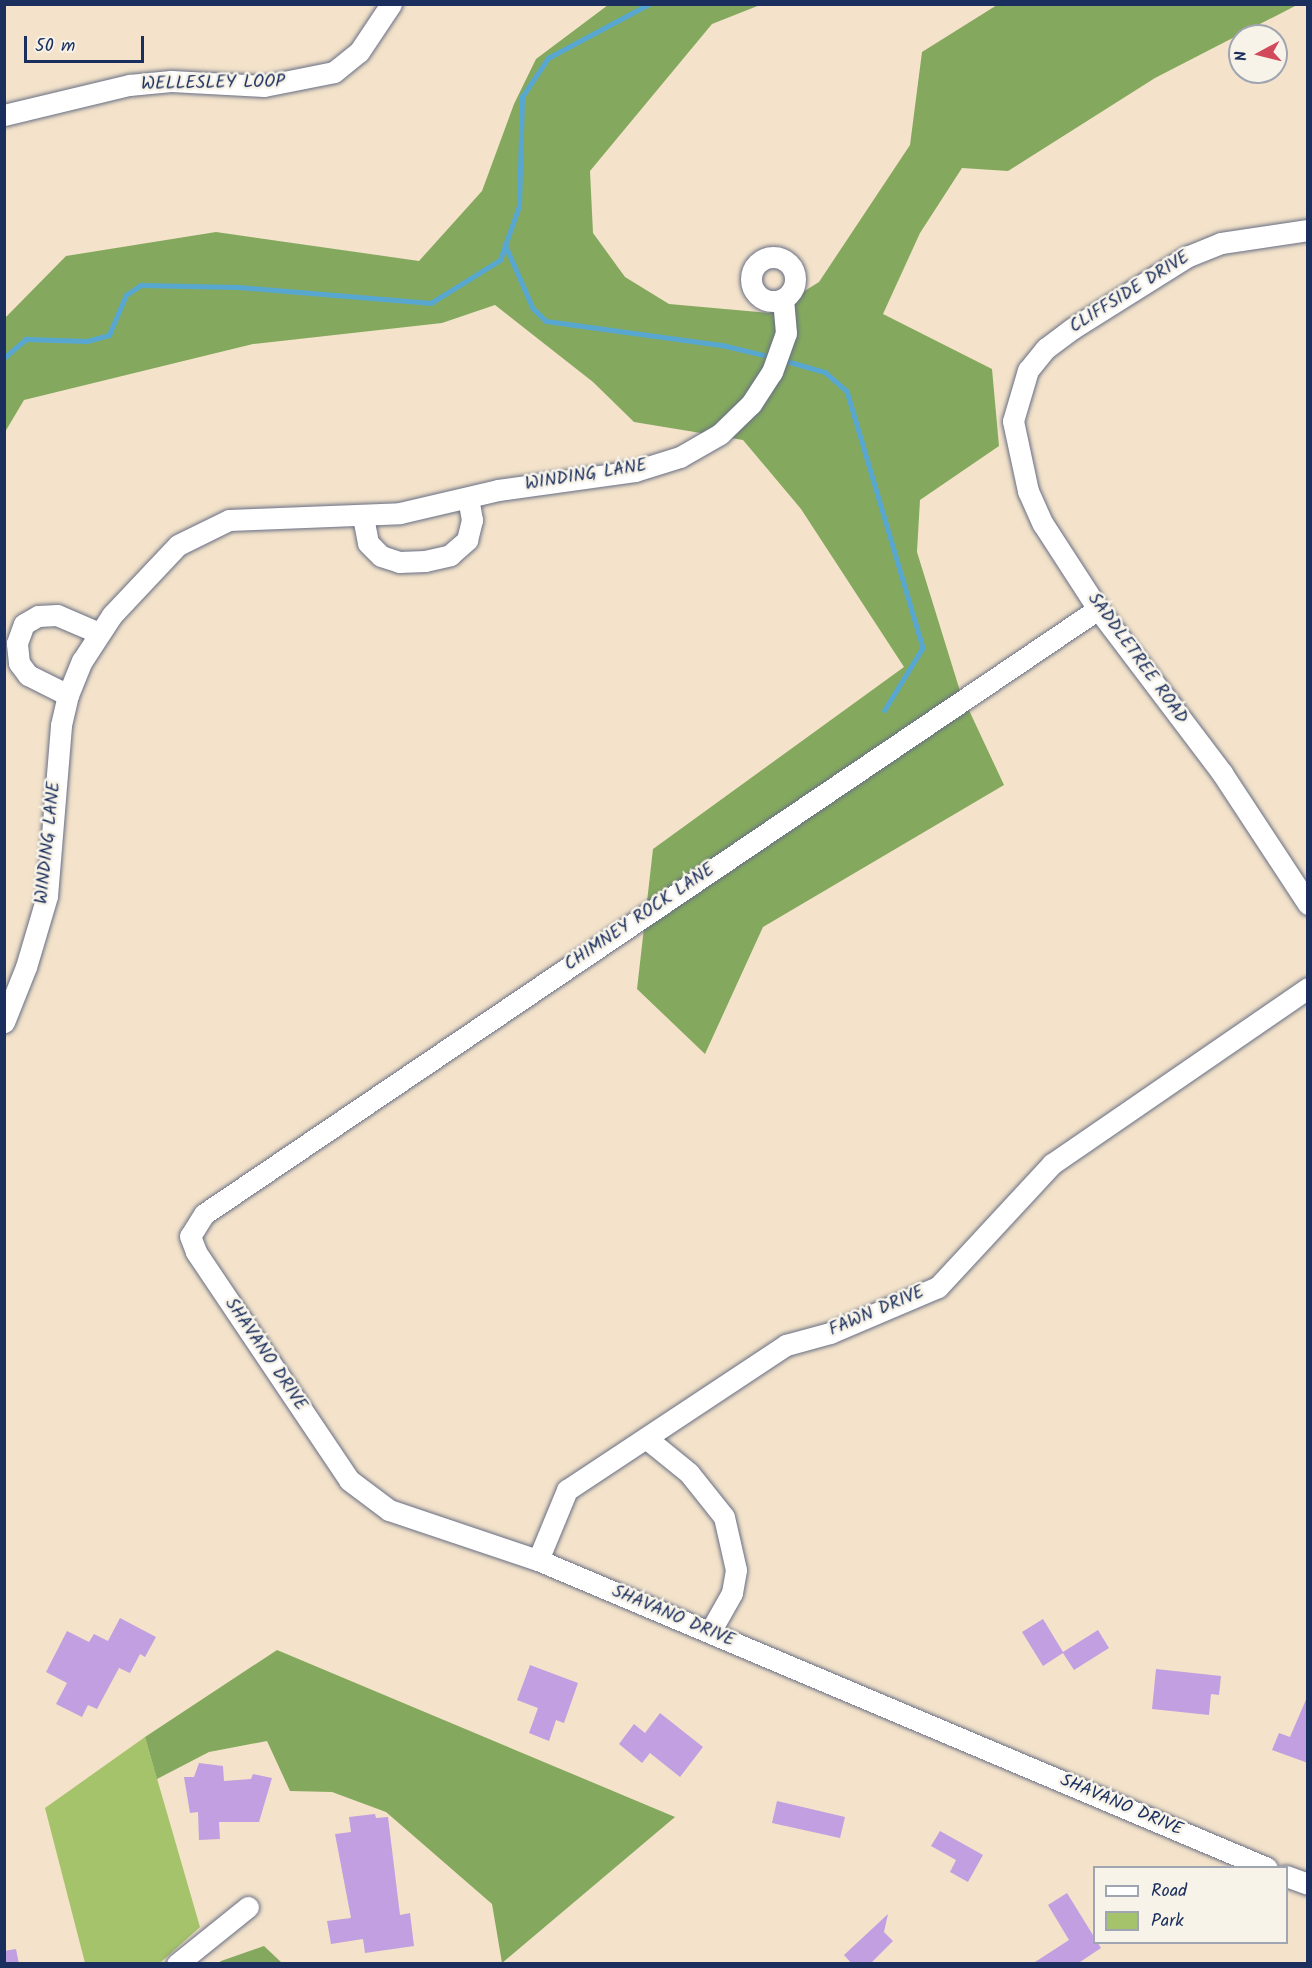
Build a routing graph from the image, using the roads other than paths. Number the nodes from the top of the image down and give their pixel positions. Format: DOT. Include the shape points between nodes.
graph roads {
  1 [pos="391,4"];
  2 [pos="4,115"];
  3 [pos="1308,230"];
  4 [pos="783,299"];
  5 [pos="1018,395"];
  6 [pos="468,498"];
  7 [pos="363,517"];
  8 [pos="1098,609"];
  9 [pos="99,633"];
  10 [pos="68,695"];
  11 [pos="1308,904"];
  12 [pos="1308,988"];
  13 [pos="4,1022"];
  14 [pos="190,1236"];
  15 [pos="646,1438"];
  16 [pos="538,1560"];
  17 [pos="710,1632"];
  18 [pos="1262,1866"];
  19 [pos="1288,1876"];
  20 [pos="1308,1884"];
  21 [pos="248,1907"];
  22 [pos="177,1964"];
  1 -- 2 [label="street, WELLESLEY LOOP" via="359,52 334,72 264,86 171,81 129,85"];
  3 -- 5 [label="street, CLIFFSIDE DRIVE" via="1221,243 1188,256 1050,345 1028,370"];
  4 -- 6 [label="street, WINDING LANE" via="786,333 772,372 751,404 720,434 680,457 635,471"];
  5 -- 8 [label="street, SADDLETREE ROAD" via="1013,421 1028,492 1043,524"];
  6 -- 7 [label="street, WINDING LANE"];
  6 -- 7 [label="street" via="472,520 467,540 450,555 425,561 399,562 381,556 368,543"];
  7 -- 9 [label="street, WINDING LANE" via="253,518 229,520 204,529 178,546"];
  8 -- 11 [label="street, SADDLETREE ROAD" via="1222,773"];
  8 -- 14 [label="street, CHIMNEY ROCK LANE" via="204,1214"];
  9 -- 10 [label="street, WINDING LANE"];
  9 -- 10 [label="street" via="57,615 38,616 24,624 17,643 19,663 28,675"];
  10 -- 13 [label="street, WINDING LANE" via="61,725 47,896"];
  12 -- 15 [label="street, FAWN DRIVE" via="1052,1164 938,1287 830,1333 786,1345"];
  14 -- 16 [label="street, SHAVANO DRIVE" via="196,1252 349,1480 390,1510"];
  15 -- 16 [label="street, FAWN DRIVE" via="567,1490"];
  15 -- 17 [label="street" via="690,1473 724,1517 736,1570 732,1593"];
  16 -- 17 [label="street, SHAVANO DRIVE"];
  17 -- 18 [label="street, SHAVANO DRIVE"];
  19 -- 20 [label="street"];
  21 -- 22 [label="street"];
}
